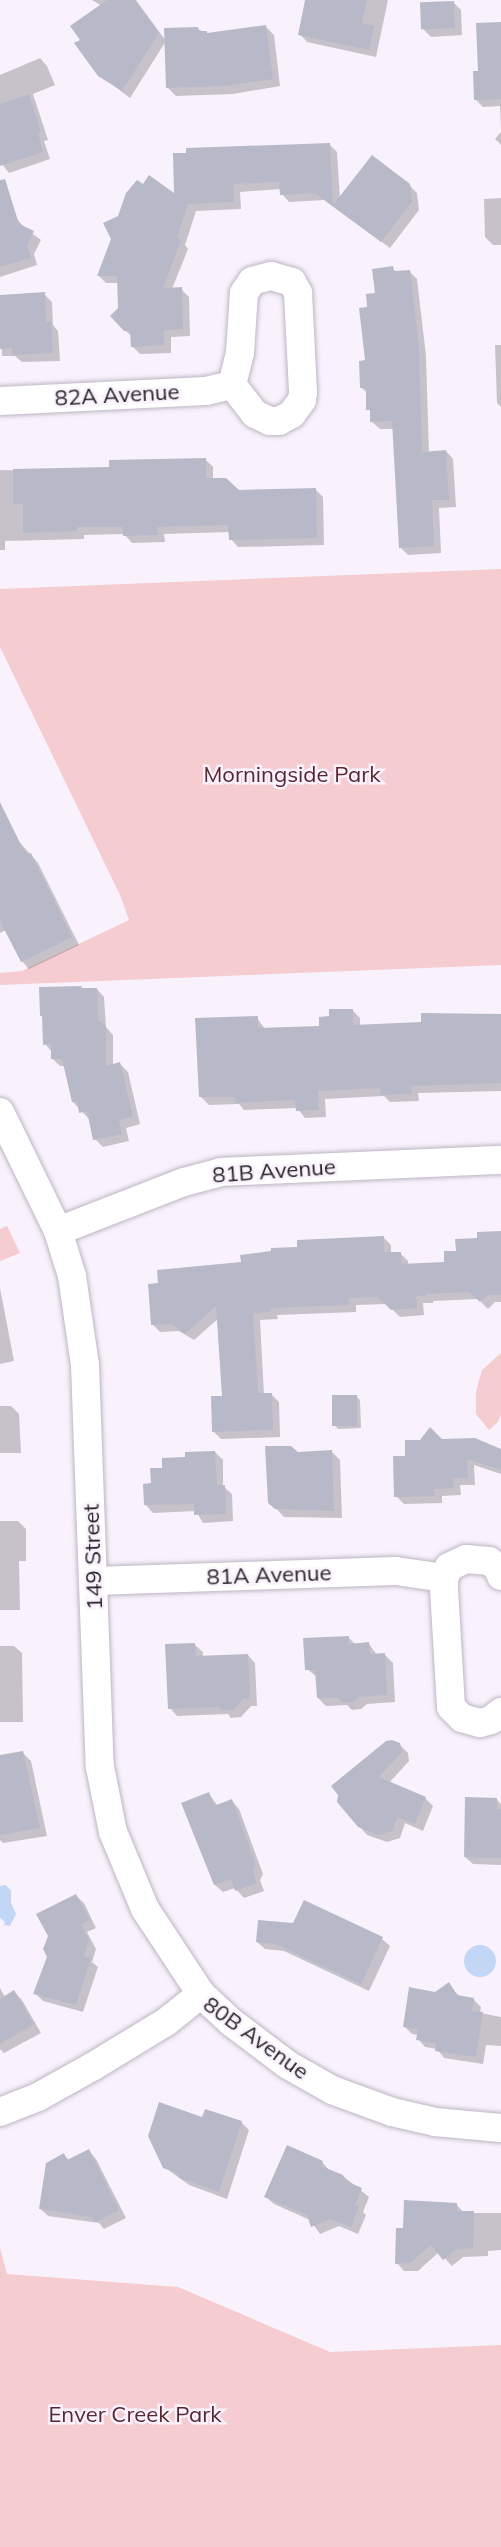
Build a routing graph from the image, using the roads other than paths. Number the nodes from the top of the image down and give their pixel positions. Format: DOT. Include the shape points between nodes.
graph roads {
  1 [pos="232,385"];
  2 [pos="0,401"];
  3 [pos="0,1112"];
  4 [pos="501,1160"];
  5 [pos="58,1231"];
  6 [pos="501,1576"];
  7 [pos="444,1578"];
  8 [pos="94,1581"];
  9 [pos="501,1712"];
  10 [pos="201,1994"];
  11 [pos="0,2112"];
  12 [pos="501,2128"];
  1 -- 1 [label="street" via="255,414 270,421 286,418 302,400 298,293 288,280 271,276 247,286 239,361"];
  1 -- 2 [label="street, 82A Avenue" via="206,391"];
  3 -- 5 [label="street, 149 Street"];
  4 -- 5 [label="street, 81B Avenue" via="221,1172 184,1182"];
  5 -- 8 [label="street, 149 Street" via="72,1276 85,1365"];
  6 -- 7 [label="street" via="494,1564 478,1558 454,1563"];
  7 -- 8 [label="street, 81A Avenue" via="396,1571"];
  7 -- 9 [label="street" via="451,1707 462,1718 480,1723"];
  8 -- 10 [label="street, 149 Street" via="100,1767 111,1824 146,1910"];
  10 -- 11 [label="street, 80B Avenue" via="166,2022 102,2061 38,2097"];
  10 -- 12 [label="street, 80B Avenue" via="273,2055 332,2090 406,2116 452,2125"];
}
